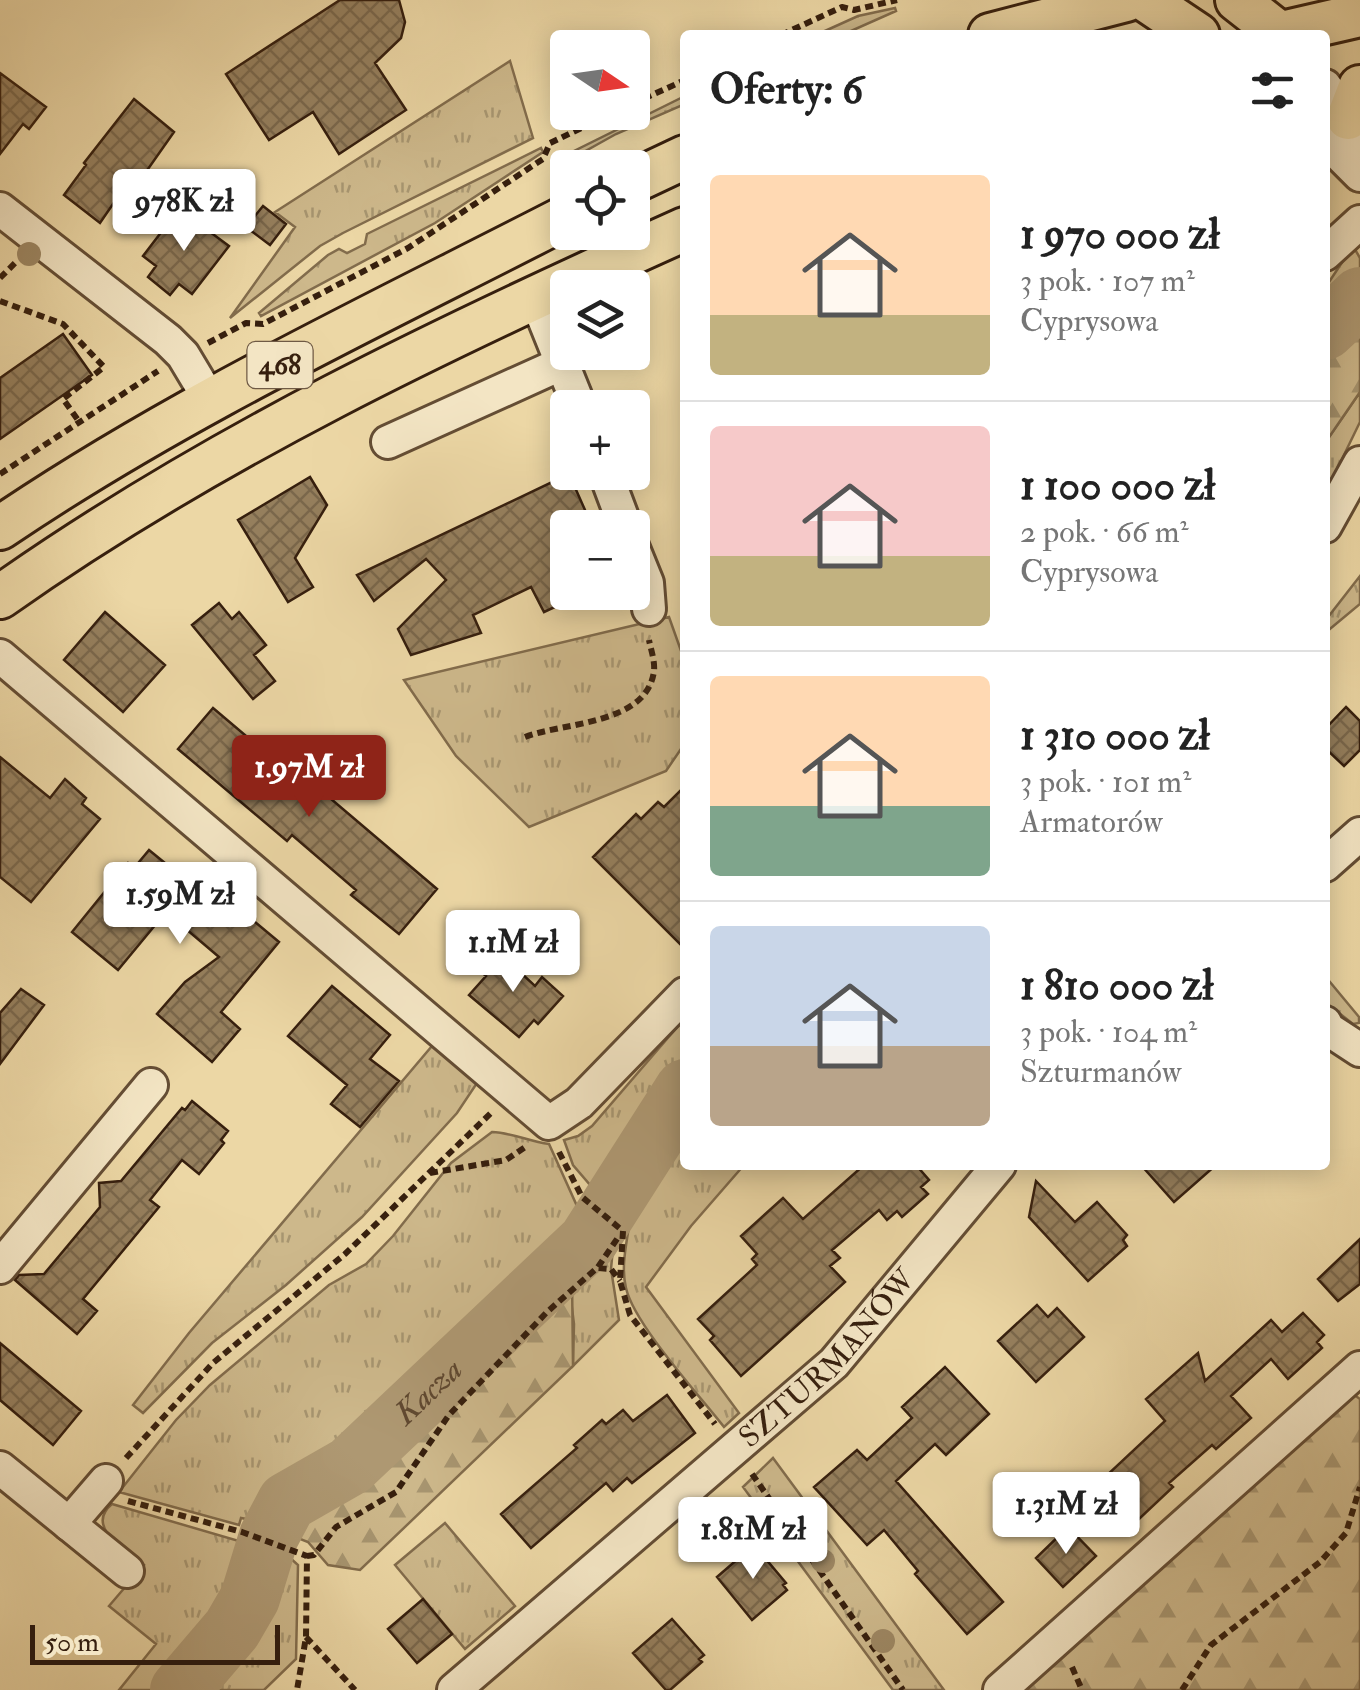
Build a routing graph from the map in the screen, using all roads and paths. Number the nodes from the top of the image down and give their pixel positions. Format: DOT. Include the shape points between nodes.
graph roads {
  1 [pos="897,0"];
  2 [pos="991,0"];
  3 [pos="1126,0"];
  4 [pos="1142,0"];
  5 [pos="1212,0"];
  6 [pos="1237,0"];
  7 [pos="1360,15"];
  8 [pos="792,30"];
  9 [pos="982,30"];
  10 [pos="1009,30"];
  11 [pos="1124,30"];
  12 [pos="1190,30"];
  13 [pos="1210,30"];
  14 [pos="1273,30"];
  15 [pos="1295,30"];
  16 [pos="680,82"];
  17 [pos="650,96"];
  18 [pos="1344,115"];
  19 [pos="577,130"];
  20 [pos="680,159"];
  21 [pos="650,174"];
  22 [pos="1360,174"];
  23 [pos="0,209"];
  24 [pos="1360,222"];
  25 [pos="550,225"];
  26 [pos="680,231"];
  27 [pos="1330,249"];
  28 [pos="14,261"];
  29 [pos="0,278"];
  30 [pos="534,296"];
  31 [pos="0,301"];
  32 [pos="550,334"];
  33 [pos="183,356"];
  34 [pos="550,368"];
  35 [pos="210,400"];
  36 [pos="78,420"];
  37 [pos="388,442"];
  38 [pos="1360,463"];
  39 [pos="0,474"];
  40 [pos="1330,517"];
  41 [pos="0,528"];
  42 [pos="0,597"];
  43 [pos="649,610"];
  44 [pos="0,656"];
  45 [pos="526,737"];
  46 [pos="1360,834"];
  47 [pos="1330,861"];
  48 [pos="680,999"];
  49 [pos="1330,1030"];
  50 [pos="1360,1050"];
  51 [pos="152,1085"];
  52 [pos="512,1092"];
  53 [pos="549,1123"];
  54 [pos="995,1170"];
  55 [pos="429,1174"];
  56 [pos="0,1266"];
  57 [pos="597,1268"];
  58 [pos="620,1282"];
  59 [pos="1360,1368"];
  60 [pos="0,1468"];
  61 [pos="1360,1487"];
  62 [pos="110,1489"];
  63 [pos="69,1524"];
  64 [pos="307,1556"];
  65 [pos="127,1571"];
  66 [pos="306,1637"];
  67 [pos="296,1690"];
  68 [pos="355,1690"];
  69 [pos="454,1690"];
  70 [pos="1000,1690"];
  71 [pos="1182,1690"];
  1 -- 8 [label="path" via="842,7"];
  2 -- 9 [label="main road"];
  3 -- 10 [label="main road"];
  4 -- 11 [label="main road"];
  4 -- 12 [label="main road"];
  5 -- 13 [label="main road"];
  6 -- 14 [label="main road"];
  7 -- 15 [label="main road"];
  16 -- 17 [label="path"];
  18 -- 22 [label="street"];
  19 -- 33 [label="path" via="408,248 263,324 246,323"];
  20 -- 21 [label="main road"];
  23 -- 33 [label="street"];
  24 -- 27 [label="street"];
  25 -- 35 [label="main road, 468"];
  26 -- 30 [label="main road, 468"];
  28 -- 29 [label="path"];
  30 -- 32 [label="street"];
  30 -- 42 [label="main road, 468" via="173,484"];
  31 -- 36 [label="path" via="63,324 104,367 63,399"];
  33 -- 35 [label="street"];
  33 -- 36 [label="path"];
  34 -- 37 [label="street"];
  35 -- 41 [label="main road, 468"];
  36 -- 39 [label="path"];
  38 -- 40 [label="street"];
  43 -- 45 [label="path" via="655,668 648,692 596,721"];
  44 -- 52 [label="street"];
  46 -- 47 [label="street"];
  48 -- 53 [label="street" via="579,1103"];
  49 -- 50 [label="street"];
  51 -- 56 [label="street"];
  52 -- 53 [label="street"];
  52 -- 55 [label="path"];
  53 -- 55 [label="path" via="506,1160"];
  53 -- 57 [label="path" via="582,1196 622,1231"];
  54 -- 69 [label="street, SZTURMANÓW" via="834,1363"];
  55 -- 62 [label="path" via="214,1364"];
  57 -- 58 [label="path" via="611,1269"];
  57 -- 64 [label="path" via="449,1415 396,1492 336,1527"];
  59 -- 70 [label="street"];
  60 -- 63 [label="street"];
  61 -- 71 [label="path" via="1346,1533 1320,1562 1211,1645"];
  62 -- 63 [label="street"];
  62 -- 64 [label="path"];
  63 -- 65 [label="street"];
  64 -- 66 [label="path"];
  66 -- 67 [label="path"];
  66 -- 68 [label="path"];
}
